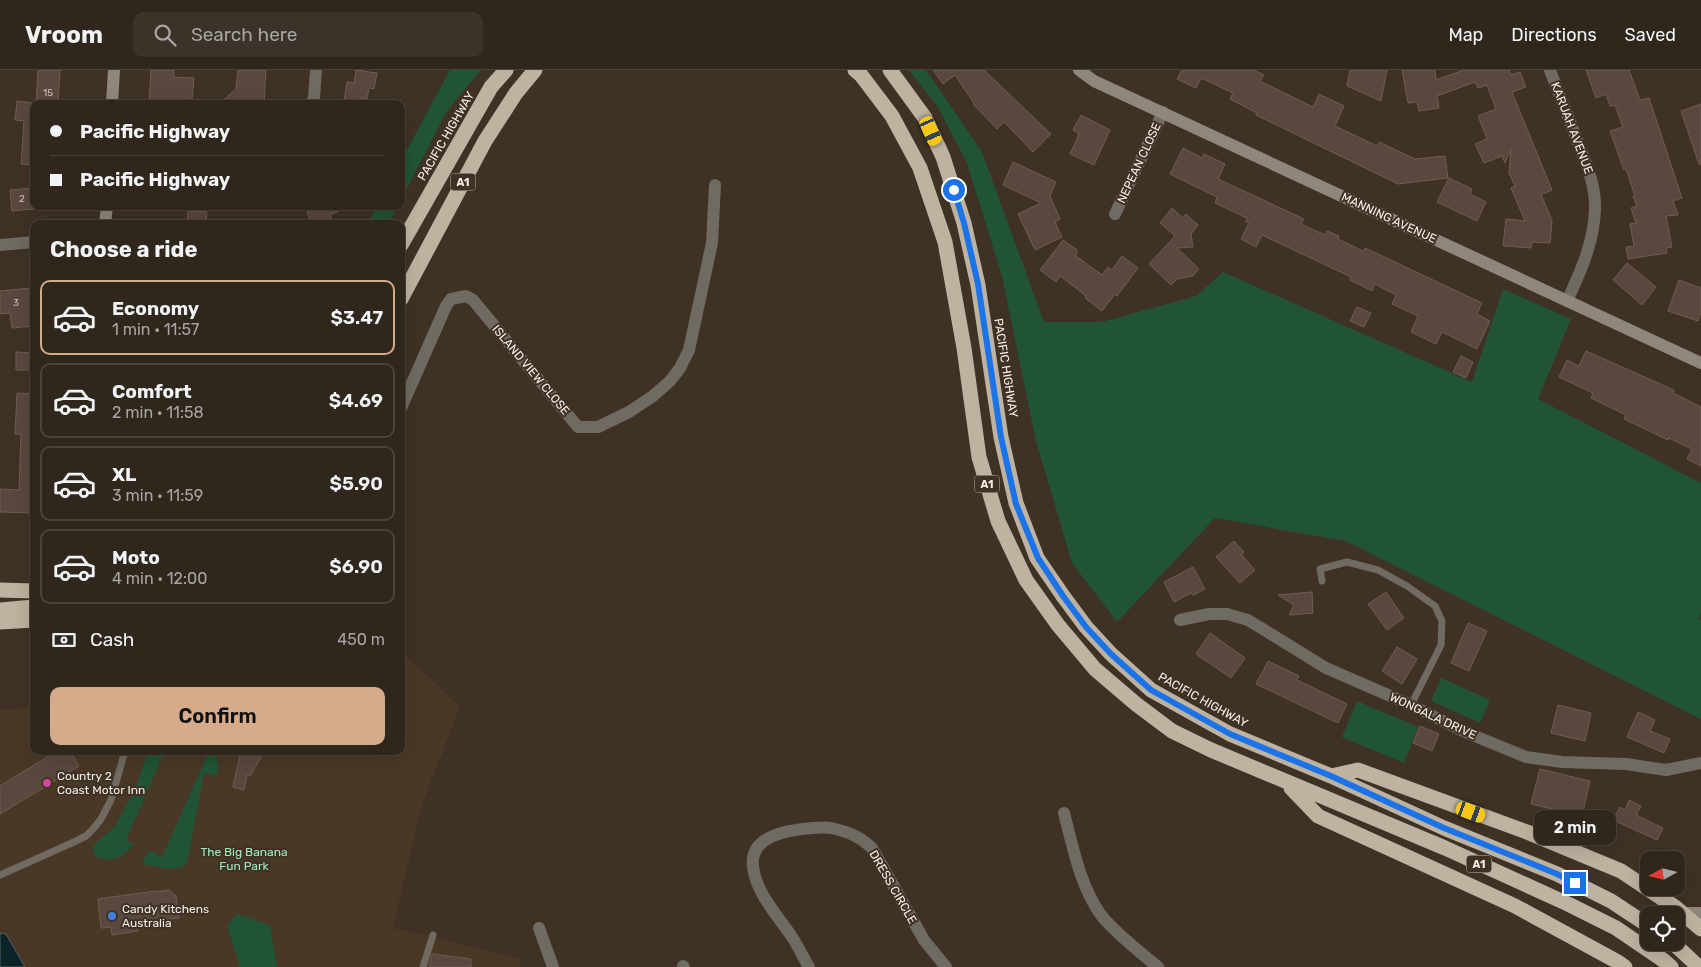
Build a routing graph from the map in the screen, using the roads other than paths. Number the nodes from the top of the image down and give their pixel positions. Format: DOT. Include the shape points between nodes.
graph roads {
  1 [pos="114,70"];
  2 [pos="316,70"];
  3 [pos="506,70"];
  4 [pos="534,70"];
  5 [pos="855,70"];
  6 [pos="890,70"];
  7 [pos="1079,70"];
  8 [pos="1550,70"];
  9 [pos="112,100"];
  10 [pos="313,100"];
  11 [pos="1163,112"];
  12 [pos="715,185"];
  13 [pos="1115,214"];
  14 [pos="405,238"];
  15 [pos="30,242"];
  16 [pos="0,245"];
  17 [pos="405,291"];
  18 [pos="1567,301"];
  19 [pos="1701,363"];
  20 [pos="405,399"];
  21 [pos="1322,581"];
  22 [pos="0,590"];
  23 [pos="30,591"];
  24 [pos="30,607"];
  25 [pos="0,610"];
  26 [pos="30,620"];
  27 [pos="1180,620"];
  28 [pos="0,622"];
  29 [pos="1411,705"];
  30 [pos="124,755"];
  31 [pos="1701,763"];
  32 [pos="1331,776"];
  33 [pos="1287,783"];
  34 [pos="1064,813"];
  35 [pos="0,875"];
  36 [pos="1673,906"];
  37 [pos="1685,913"];
  38 [pos="1701,913"];
  39 [pos="1685,915"];
  40 [pos="1640,920"];
  41 [pos="540,928"];
  42 [pos="1701,929"];
  43 [pos="432,935"];
  44 [pos="1682,951"];
  45 [pos="1667,963"];
  46 [pos="423,967"];
  47 [pos="553,967"];
  48 [pos="809,967"];
  49 [pos="946,967"];
  50 [pos="1158,967"];
  51 [pos="1625,967"];
  52 [pos="1700,967"];
  1 -- 9 [label="street"];
  2 -- 10 [label="street"];
  3 -- 14 [label="highway, PACIFIC HIGHWAY / A1" via="491,87"];
  4 -- 17 [label="highway, A1" via="485,141"];
  5 -- 33 [label="highway, A1" via="897,124 920,168 945,242 979,456 998,521 1026,580 1095,669 1136,704 1172,730"];
  6 -- 32 [label="highway, PACIFIC HIGHWAY / A1" via="925,118 943,157 964,223 978,284 1001,437 1016,504 1038,558 1086,627 1151,690 1230,734"];
  7 -- 11 [label="street, MANNING AVENUE" via="1094,81"];
  8 -- 18 [label="street, KARUAH AVENUE" via="1587,166 1595,208 1590,246"];
  11 -- 13 [label="street, NEPEAN CLOSE"];
  11 -- 18 [label="street, MANNING AVENUE"];
  12 -- 20 [label="street, ISLAND VIEW CLOSE" via="712,243 689,350 670,381 629,412 598,427 578,427 473,300 466,296 451,299 446,306"];
  15 -- 16 [label="street"];
  18 -- 19 [label="street, MANNING AVENUE"];
  21 -- 29 [label="lane" via="1320,568 1347,562 1378,570 1435,606 1442,621 1441,645"];
  22 -- 23 [label="highway"];
  24 -- 25 [label="highway"];
  26 -- 28 [label="highway"];
  27 -- 29 [label="street, WONGALA DRIVE" via="1227,614 1248,620 1326,668"];
  29 -- 31 [label="street, WONGALA DRIVE" via="1526,757 1666,770"];
  30 -- 35 [label="lane" via="104,815 86,836"];
  32 -- 36 [label="highway" via="1358,770 1527,832 1621,871"];
  32 -- 40 [label="highway, PACIFIC HIGHWAY / A1" via="1444,828 1557,874"];
  33 -- 45 [label="highway, A1" via="1445,848 1568,904 1616,928"];
  33 -- 51 [label="highway" via="1318,816 1515,906"];
  34 -- 50 [label="street" via="1092,900 1102,916"];
  37 -- 38 [label="street"];
  39 -- 42 [label="highway"];
  41 -- 47 [label="street"];
  43 -- 46 [label="lane"];
  44 -- 52 [label="highway"];
  48 -- 49 [label="street, DRESS CIRCLE" via="758,886 752,864 754,852 775,833 829,828 860,837 872,848 924,940"];
}
